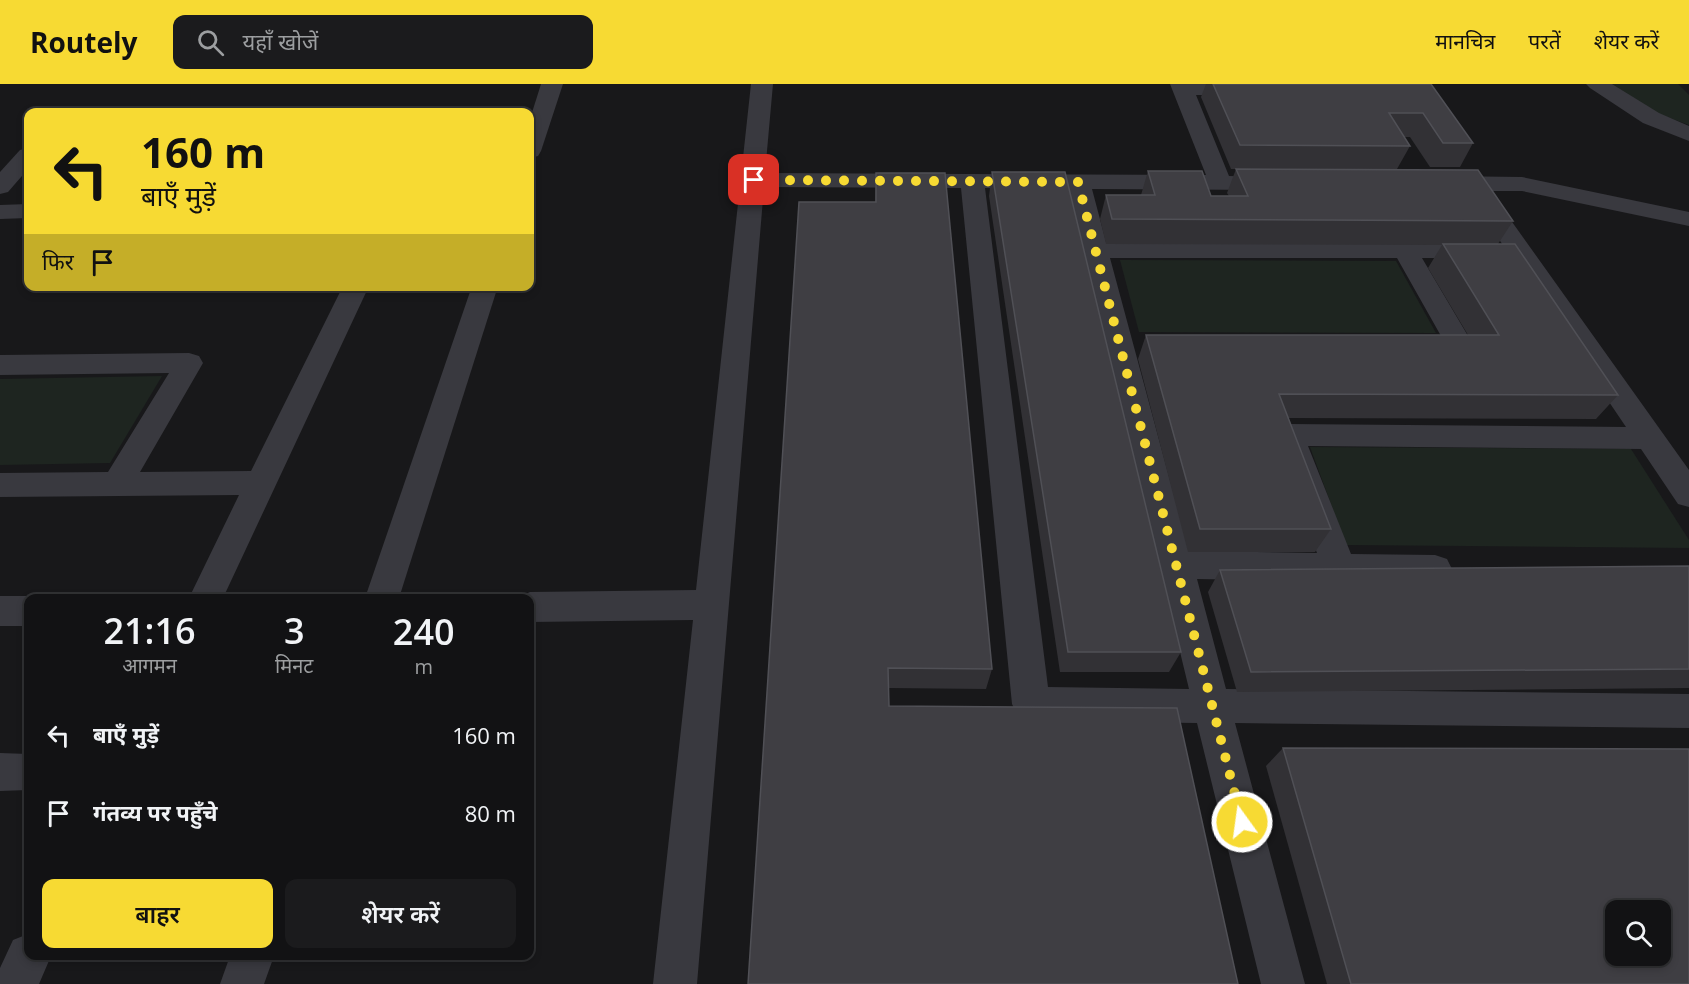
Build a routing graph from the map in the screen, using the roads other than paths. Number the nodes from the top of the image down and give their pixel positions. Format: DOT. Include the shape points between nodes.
graph roads {
  1 [pos="552,84"];
  2 [pos="762,84"];
  3 [pos="1597,84"];
  4 [pos="1182,86"];
  5 [pos="1275,88"];
  6 [pos="1689,134"];
  7 [pos="534,135"];
  8 [pos="22,149"];
  9 [pos="754,180"];
  10 [pos="972,181"];
  11 [pos="1078,182"];
  12 [pos="1220,183"];
  13 [pos="1301,183"];
  14 [pos="1416,183"];
  15 [pos="1473,184"];
  16 [pos="0,187"];
  17 [pos="24,211"];
  18 [pos="0,212"];
  19 [pos="1689,219"];
  20 [pos="1096,250"];
  21 [pos="1405,250"];
  22 [pos="1519,250"];
  23 [pos="354,291"];
  24 [pos="483,291"];
  25 [pos="1401,346"];
  26 [pos="0,365"];
  27 [pos="1649,438"];
  28 [pos="262,483"];
  29 [pos="117,484"];
  30 [pos="0,485"];
  31 [pos="1689,495"];
  32 [pos="1176,565"];
  33 [pos="1340,568"];
  34 [pos="1468,569"];
  35 [pos="209,594"];
  36 [pos="383,594"];
  37 [pos="713,605"];
  38 [pos="534,607"];
  39 [pos="0,611"];
  40 [pos="24,611"];
  41 [pos="1212,706"];
  42 [pos="1689,711"];
  43 [pos="0,772"];
  44 [pos="24,772"];
  45 [pos="27,960"];
  46 [pos="251,960"];
  47 [pos="16,984"];
  48 [pos="242,984"];
  49 [pos="675,984"];
  50 [pos="1283,984"];
  1 -- 7 [label="street"];
  2 -- 9 [label="street"];
  3 -- 6 [label="street" via="1651,118"];
  4 -- 5 [label="street"];
  4 -- 12 [label="street"];
  8 -- 16 [label="street"];
  9 -- 10 [label="street"];
  9 -- 37 [label="street"];
  10 -- 11 [label="street"];
  10 -- 41 [label="street" via="1031,704"];
  11 -- 12 [label="street"];
  11 -- 20 [label="street"];
  12 -- 13 [label="street"];
  14 -- 15 [label="street"];
  15 -- 19 [label="street" via="1522,184"];
  15 -- 22 [label="street"];
  17 -- 18 [label="street"];
  20 -- 21 [label="street"];
  20 -- 32 [label="street" via="1132,346"];
  21 -- 22 [label="street"];
  21 -- 25 [label="street" via="1460,346"];
  22 -- 27 [label="street"];
  23 -- 28 [label="street"];
  24 -- 36 [label="street"];
  26 -- 29 [label="street" via="189,363"];
  27 -- 31 [label="street"];
  27 -- 33 [label="street" via="1288,435"];
  28 -- 29 [label="street"];
  28 -- 35 [label="street"];
  29 -- 30 [label="street"];
  32 -- 33 [label="street"];
  32 -- 41 [label="street"];
  33 -- 34 [label="street"];
  37 -- 38 [label="street"];
  37 -- 49 [label="street"];
  39 -- 40 [label="street"];
  41 -- 42 [label="street"];
  41 -- 50 [label="street"];
  43 -- 44 [label="street"];
  45 -- 47 [label="street"];
  46 -- 48 [label="street"];
}
